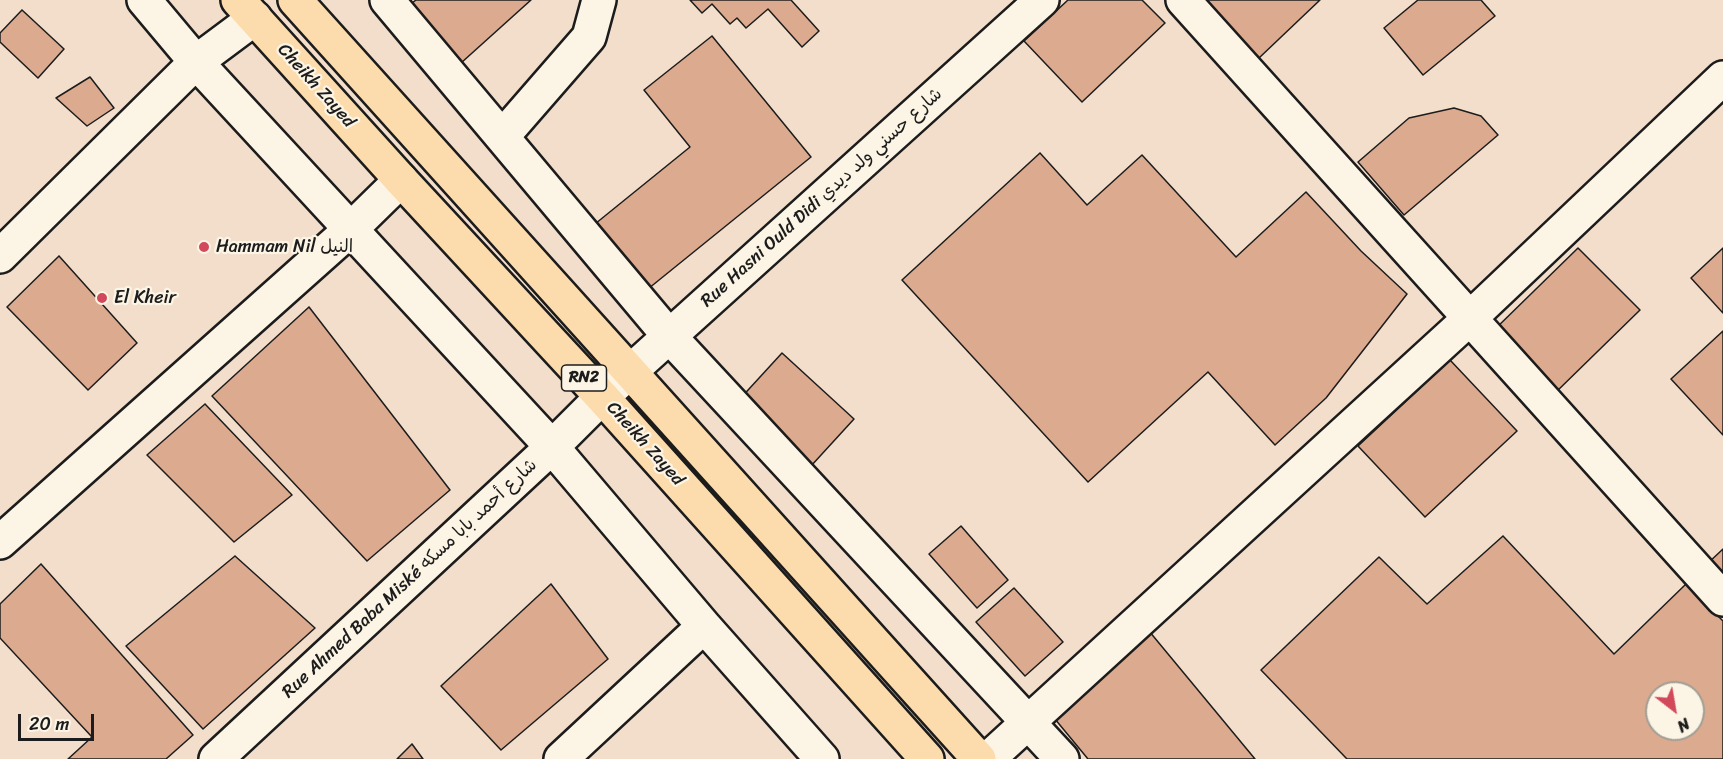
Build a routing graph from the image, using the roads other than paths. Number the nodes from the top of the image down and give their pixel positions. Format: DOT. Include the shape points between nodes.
graph roads {
  1 [pos="144,0"];
  2 [pos="295,0"];
  3 [pos="387,0"];
  4 [pos="599,0"];
  5 [pos="1042,0"];
  6 [pos="1183,0"];
  7 [pos="246,9"];
  8 [pos="196,62"];
  9 [pos="1723,78"];
  10 [pos="502,137"];
  11 [pos="401,180"];
  12 [pos="351,229"];
  13 [pos="0,256"];
  14 [pos="1470,318"];
  15 [pos="669,336"];
  16 [pos="631,372"];
  17 [pos="602,397"];
  18 [pos="552,447"];
  19 [pos="0,542"];
  20 [pos="1723,599"];
  21 [pos="704,626"];
  22 [pos="1029,722"];
  23 [pos="216,759"];
  24 [pos="561,759"];
  25 [pos="822,759"];
  26 [pos="927,759"];
  27 [pos="979,759"];
  28 [pos="988,759"];
  29 [pos="1062,759"];
  1 -- 8 [label="street"];
  2 -- 16 [label="highway, Cheikh Zayed / RN2"];
  3 -- 10 [label="street"];
  4 -- 10 [label="street" via="589,37"];
  5 -- 15 [label="street, Rue Hasni Ould Didi شارع حسني ولد ديدي"];
  6 -- 14 [label="street"];
  7 -- 8 [label="street"];
  7 -- 11 [label="highway, Cheikh Zayed / RN2"];
  8 -- 12 [label="street"];
  8 -- 13 [label="street"];
  9 -- 14 [label="street"];
  10 -- 15 [label="street"];
  11 -- 12 [label="street"];
  11 -- 17 [label="highway, Cheikh Zayed / RN2"];
  12 -- 18 [label="street"];
  12 -- 19 [label="street"];
  14 -- 20 [label="street"];
  14 -- 22 [label="street"];
  15 -- 16 [label="street, Rue Hasni Ould Didi شارع حسني ولد ديدي"];
  15 -- 22 [label="street"];
  16 -- 17 [label="street, Rue Hasni Ould Didi شارع حسني ولد ديدي"];
  16 -- 27 [label="highway, Cheikh Zayed / RN2"];
  17 -- 18 [label="street, Rue Ahmed Baba Miské شارع أحمد بابا مسكه"];
  17 -- 26 [label="highway, Cheikh Zayed / RN2"];
  18 -- 21 [label="street"];
  18 -- 23 [label="street, Rue Ahmed Baba Miské شارع أحمد بابا مسكه"];
  21 -- 24 [label="street"];
  21 -- 25 [label="street"];
  22 -- 28 [label="street"];
  22 -- 29 [label="street"];
}
